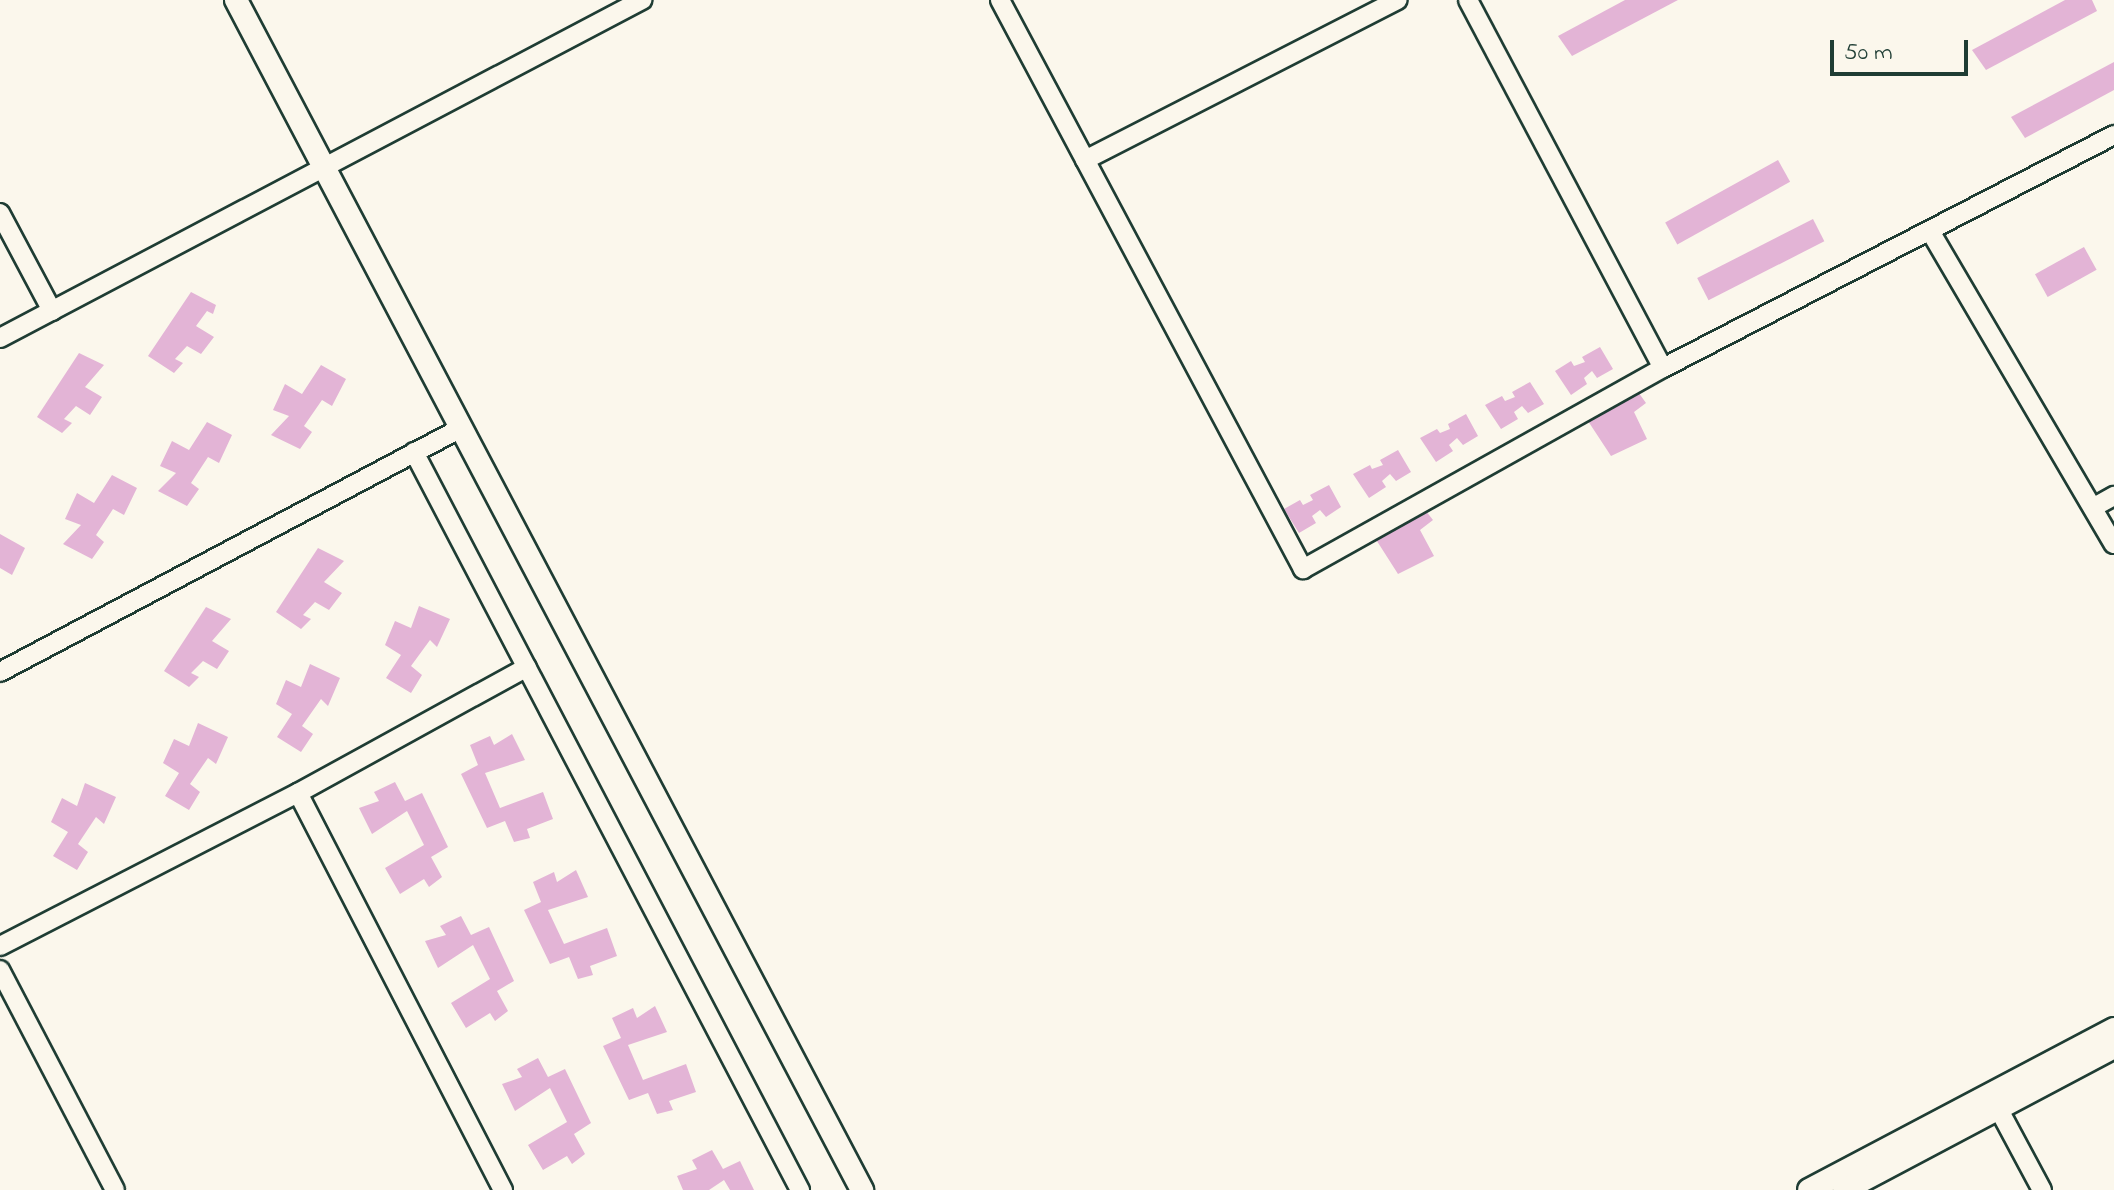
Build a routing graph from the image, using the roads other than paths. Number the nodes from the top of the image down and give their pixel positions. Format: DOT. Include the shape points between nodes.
graph roads {
  1 [pos="236,0"];
  2 [pos="642,0"];
  3 [pos="1000,0"];
  4 [pos="1397,0"];
  5 [pos="1468,0"];
  6 [pos="2114,135"];
  7 [pos="1085,160"];
  8 [pos="324,167"];
  9 [pos="0,213"];
  10 [pos="1930,231"];
  11 [pos="52,311"];
  12 [pos="0,338"];
  13 [pos="1663,368"];
  14 [pos="461,428"];
  15 [pos="414,452"];
  16 [pos="2114,496"];
  17 [pos="2094,507"];
  18 [pos="2114,544"];
  19 [pos="527,667"];
  20 [pos="0,672"];
  21 [pos="298,793"];
  22 [pos="0,946"];
  23 [pos="0,970"];
  24 [pos="2114,1029"];
  25 [pos="2114,1047"];
  26 [pos="1998,1108"];
  27 [pos="115,1190"];
  28 [pos="503,1190"];
  29 [pos="800,1190"];
  30 [pos="862,1190"];
  31 [pos="1809,1190"];
  32 [pos="1844,1190"];
  33 [pos="2042,1190"];
  1 -- 8 [label="street"];
  2 -- 8 [label="street"];
  3 -- 7 [label="street"];
  4 -- 7 [label="street"];
  5 -- 13 [label="street"];
  6 -- 10 [label="street"];
  7 -- 13 [label="street" via="1303,569"];
  8 -- 11 [label="street"];
  8 -- 14 [label="street"];
  9 -- 11 [label="street"];
  10 -- 13 [label="street"];
  10 -- 17 [label="street"];
  11 -- 12 [label="street"];
  14 -- 15 [label="street"];
  14 -- 30 [label="street"];
  15 -- 19 [label="street"];
  15 -- 20 [label="street"];
  16 -- 17 [label="street"];
  17 -- 18 [label="street"];
  19 -- 21 [label="street"];
  19 -- 29 [label="street"];
  21 -- 22 [label="street"];
  21 -- 28 [label="street"];
  23 -- 27 [label="street"];
  24 -- 31 [label="street"];
  25 -- 26 [label="street"];
  26 -- 32 [label="street"];
  26 -- 33 [label="street"];
}
